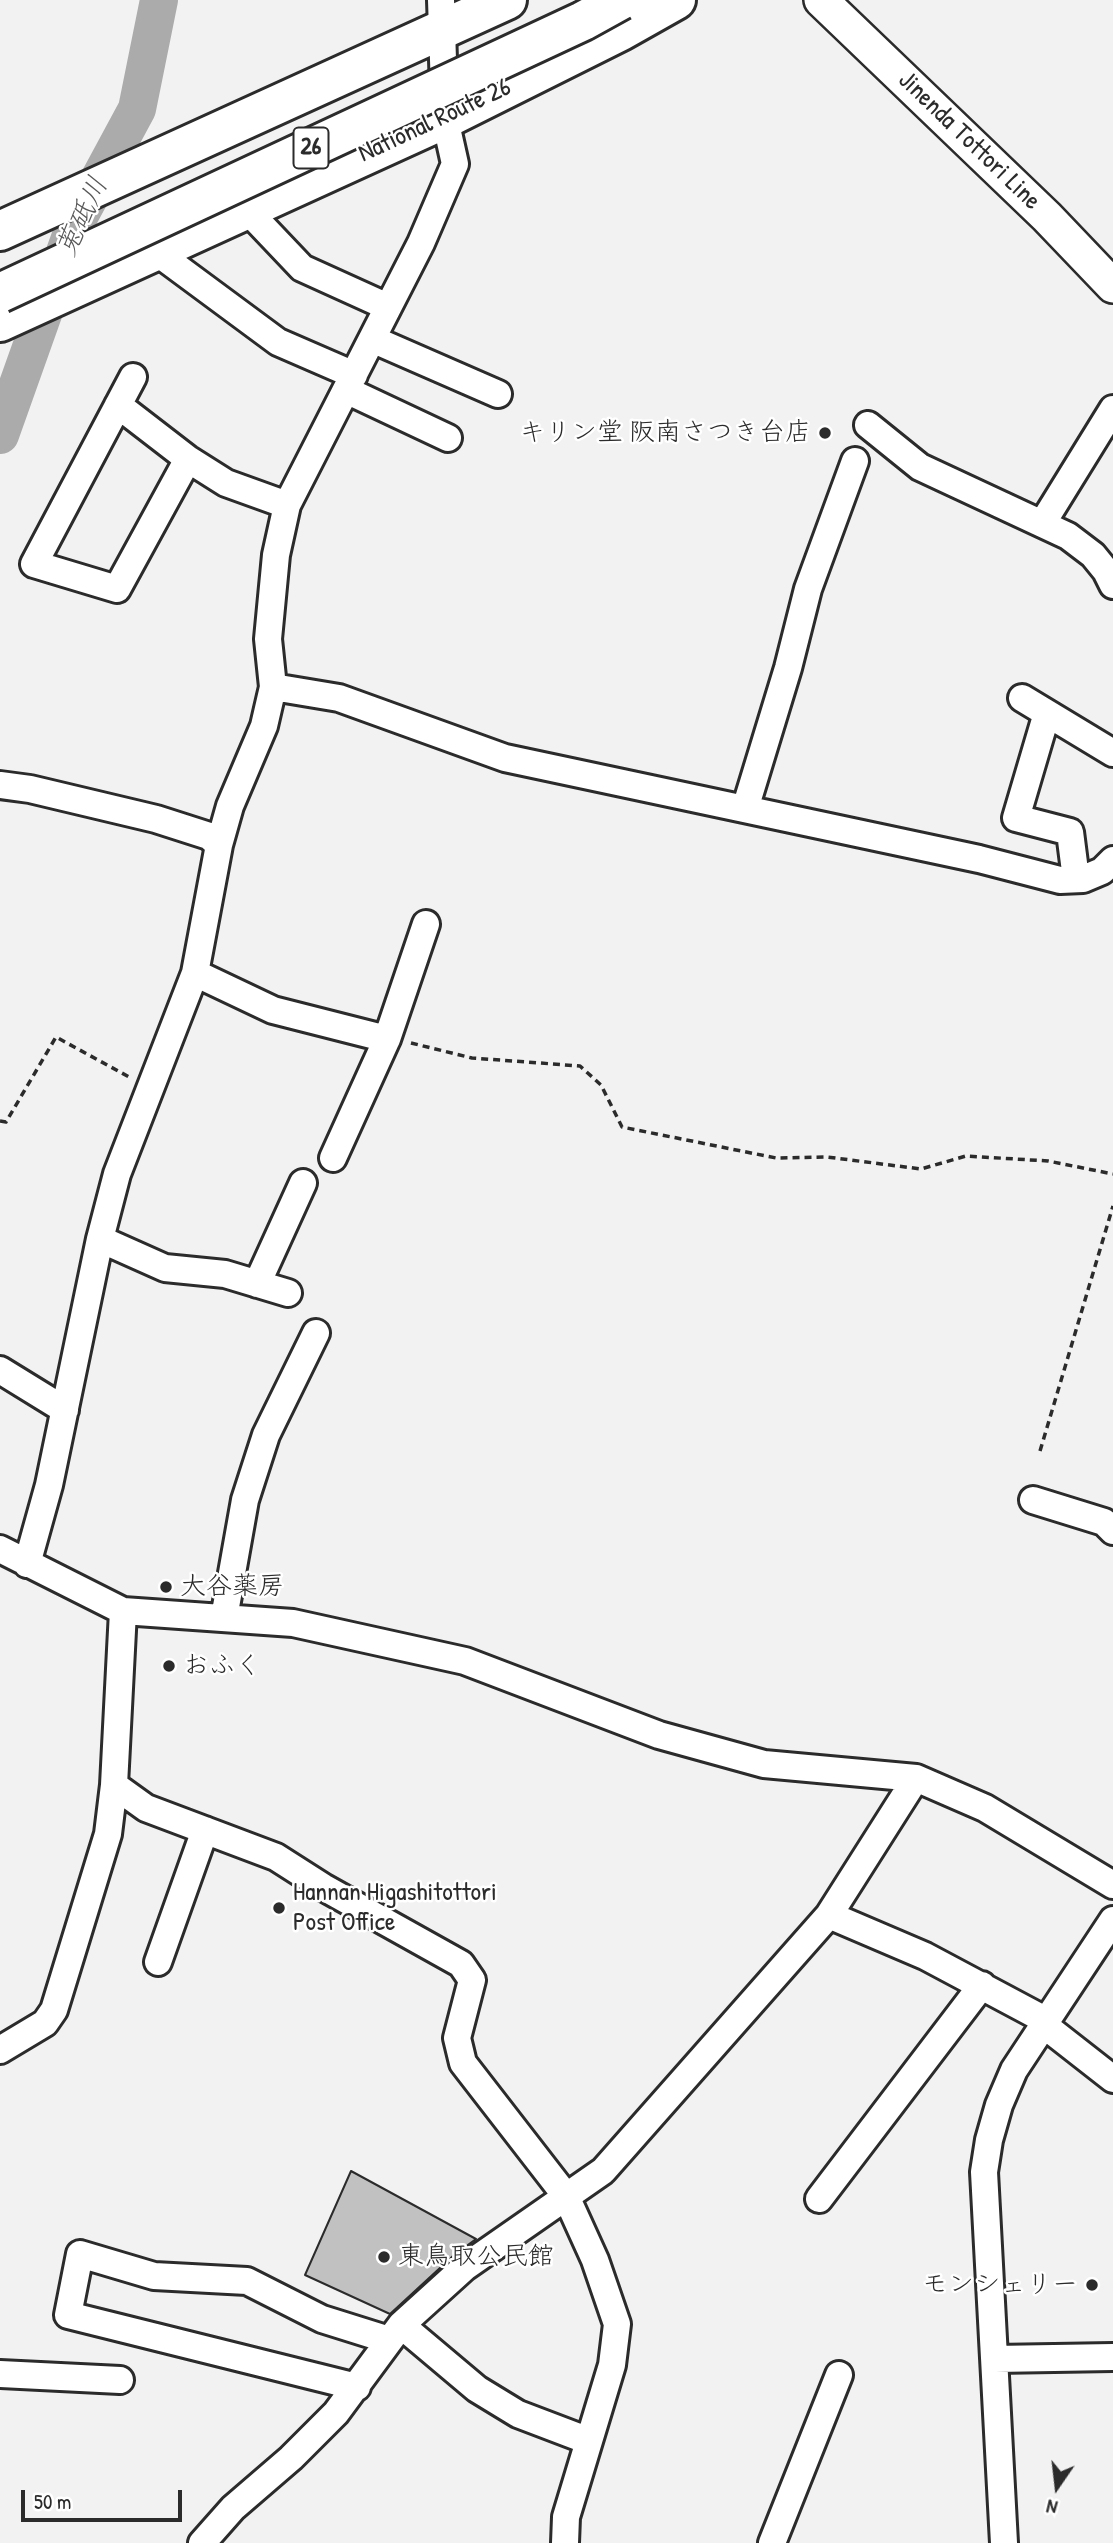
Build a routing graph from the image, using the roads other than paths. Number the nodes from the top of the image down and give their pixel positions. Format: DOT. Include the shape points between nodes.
graph roads {
  1 [pos="507,0"];
  2 [pos="621,0"];
  3 [pos="676,0"];
  4 [pos="821,0"];
  5 [pos="442,15"];
  6 [pos="445,119"];
  7 [pos="246,209"];
  8 [pos="0,231"];
  9 [pos="155,251"];
  10 [pos="1113,286"];
  11 [pos="388,307"];
  12 [pos="2,312"];
  13 [pos="372,339"];
  14 [pos="133,377"];
  15 [pos="350,383"];
  16 [pos="498,394"];
  17 [pos="118,405"];
  18 [pos="1113,409"];
  19 [pos="868,425"];
  20 [pos="448,438"];
  21 [pos="188,459"];
  22 [pos="855,461"];
  23 [pos="287,505"];
  24 [pos="1042,524"];
  25 [pos="1113,585"];
  26 [pos="273,687"];
  27 [pos="1022,698"];
  28 [pos="1047,713"];
  29 [pos="1113,753"];
  30 [pos="0,785"];
  31 [pos="746,809"];
  32 [pos="219,845"];
  33 [pos="1113,860"];
  34 [pos="1076,879"];
  35 [pos="426,924"];
  36 [pos="195,973"];
  37 [pos="387,1038"];
  38 [pos="333,1158"];
  39 [pos="303,1183"];
  40 [pos="100,1239"];
  41 [pos="257,1284"];
  42 [pos="288,1293"];
  43 [pos="316,1333"];
  44 [pos="0,1370"];
  45 [pos="65,1410"];
  46 [pos="1033,1500"];
  47 [pos="1113,1531"];
  48 [pos="0,1549"];
  49 [pos="27,1564"];
  50 [pos="123,1611"];
  51 [pos="224,1618"];
  52 [pos="916,1778"];
  53 [pos="114,1784"];
  54 [pos="205,1830"];
  55 [pos="1113,1885"];
  56 [pos="829,1915"];
  57 [pos="1113,1920"];
  58 [pos="158,1962"];
  59 [pos="982,1985"];
  60 [pos="1046,2023"];
  61 [pos="0,2050"];
  62 [pos="1113,2079"];
  63 [pos="566,2196"];
  64 [pos="819,2199"];
  65 [pos="395,2333"];
  66 [pos="1113,2357"];
  67 [pos="995,2359"];
  68 [pos="0,2374"];
  69 [pos="839,2375"];
  70 [pos="120,2380"];
  71 [pos="357,2387"];
  72 [pos="589,2441"];
  73 [pos="202,2543"];
  74 [pos="565,2543"];
  75 [pos="772,2543"];
  76 [pos="1004,2543"];
  1 -- 5 [label="highway, 26"];
  2 -- 12 [label="highway, 26, bridge"];
  3 -- 6 [label="highway, National Route 26 / 26"];
  4 -- 10 [label="main road, Jinenda Tottori Line"];
  5 -- 6 [label="street"];
  5 -- 8 [label="highway, 26" via="165,157"];
  6 -- 7 [label="highway, National Route 26 / 26"];
  6 -- 11 [label="street" via="455,164"];
  7 -- 9 [label="highway, National Route 26 / 26"];
  7 -- 11 [label="street" via="302,268"];
  9 -- 12 [label="highway, National Route 26 / 26"];
  9 -- 15 [label="street" via="278,342"];
  11 -- 13 [label="street"];
  13 -- 15 [label="street"];
  13 -- 16 [label="street"];
  14 -- 17 [label="street"];
  15 -- 20 [label="street"];
  15 -- 23 [label="street"];
  17 -- 21 [label="street"];
  17 -- 21 [label="street" via="34,565 117,589"];
  18 -- 24 [label="street"];
  19 -- 24 [label="street" via="920,467"];
  21 -- 23 [label="street" via="226,483"];
  22 -- 31 [label="street" via="808,589"];
  23 -- 26 [label="street" via="276,555 268,639"];
  24 -- 25 [label="street" via="1093,555"];
  26 -- 31 [label="street" via="339,698 505,758"];
  26 -- 32 [label="street" via="264,726 230,806"];
  27 -- 28 [label="street"];
  28 -- 29 [label="street"];
  28 -- 34 [label="street" via="1016,818 1070,832"];
  30 -- 32 [label="street" via="156,819 209,836"];
  31 -- 34 [label="street" via="1060,880"];
  32 -- 36 [label="street"];
  33 -- 34 [label="street" via="1102,871"];
  35 -- 37 [label="street"];
  36 -- 37 [label="street" via="273,1010"];
  36 -- 40 [label="street" via="117,1174"];
  37 -- 38 [label="street"];
  39 -- 41 [label="street"];
  40 -- 41 [label="street" via="165,1268 225,1274"];
  40 -- 45 [label="street"];
  41 -- 42 [label="street"];
  43 -- 51 [label="street" via="266,1435 245,1500"];
  44 -- 45 [label="street"];
  45 -- 49 [label="street"];
  46 -- 47 [label="street" via="1104,1521"];
  48 -- 49 [label="street"];
  49 -- 50 [label="street"];
  50 -- 51 [label="street"];
  50 -- 53 [label="street"];
  51 -- 52 [label="street" via="293,1623 464,1661 659,1735 764,1764"];
  52 -- 55 [label="street" via="985,1808"];
  52 -- 56 [label="street"];
  53 -- 54 [label="street" via="146,1808"];
  53 -- 61 [label="street" via="108,1834 54,2010 45,2023"];
  54 -- 58 [label="street"];
  54 -- 63 [label="street" via="276,1857 461,1964 472,1980 457,2038 463,2063"];
  56 -- 59 [label="street"];
  56 -- 63 [label="street" via="603,2171"];
  57 -- 60 [label="street"];
  59 -- 60 [label="street"];
  59 -- 64 [label="street"];
  60 -- 62 [label="street"];
  60 -- 67 [label="street" via="1014,2070 999,2105 984,2172"];
  63 -- 65 [label="street" via="466,2267"];
  63 -- 72 [label="street" via="596,2260 617,2324 612,2365"];
  65 -- 71 [label="street"];
  65 -- 71 [label="street" via="322,2319 247,2281 153,2276 80,2254 68,2315"];
  65 -- 72 [label="street" via="518,2414"];
  66 -- 67 [label="street"];
  67 -- 76 [label="street"];
  68 -- 70 [label="street"];
  69 -- 75 [label="street"];
  71 -- 73 [label="street"];
  72 -- 74 [label="street" via="566,2517"];
}
